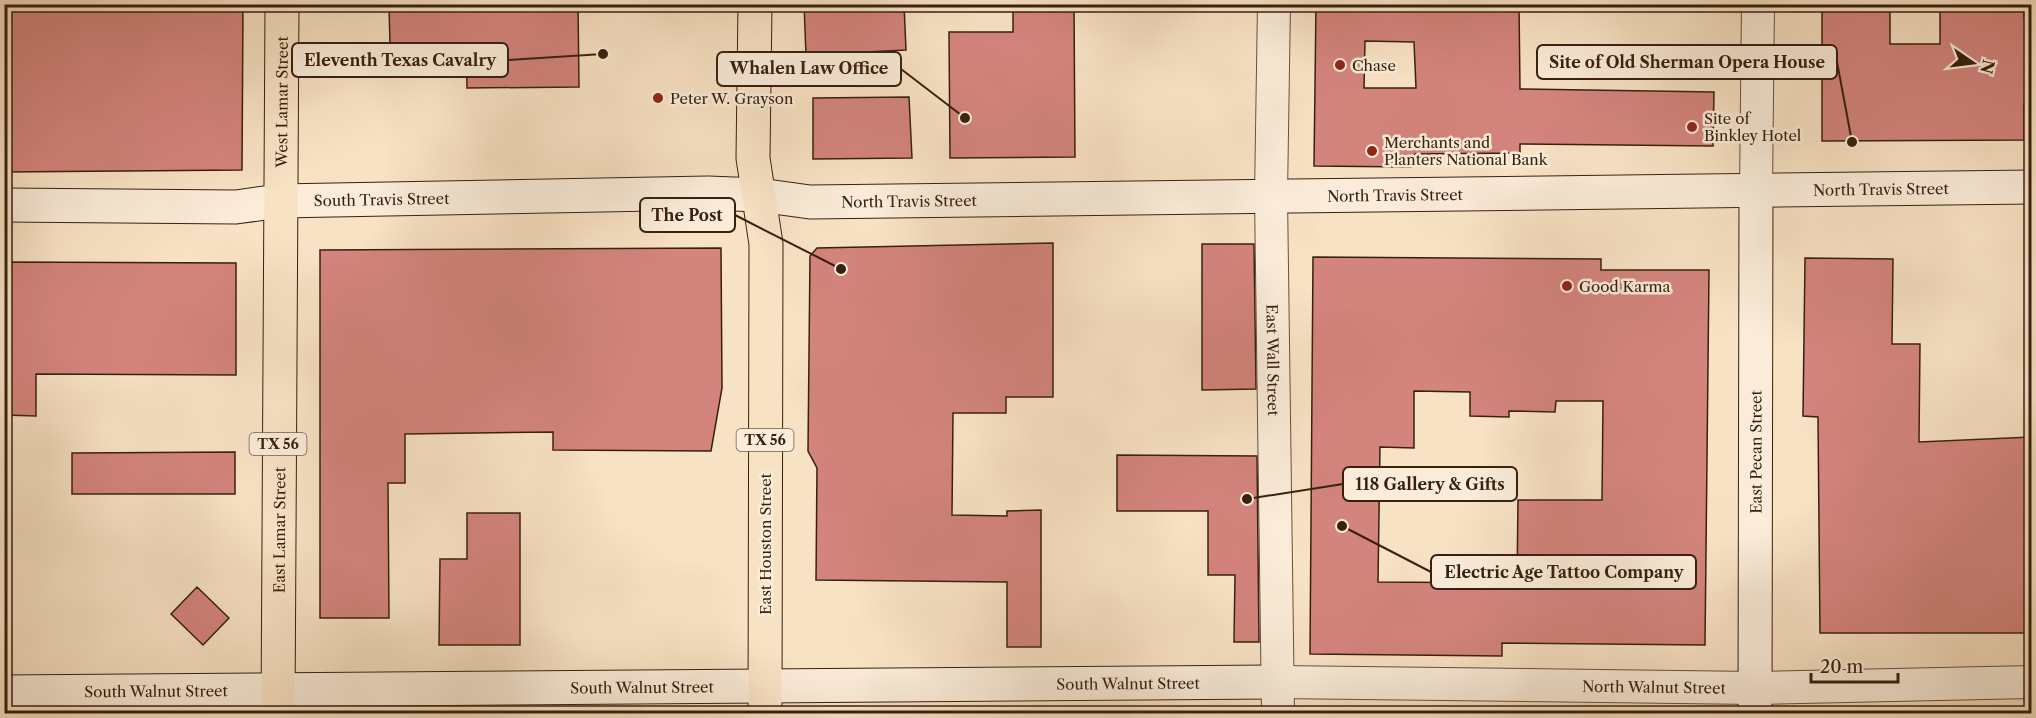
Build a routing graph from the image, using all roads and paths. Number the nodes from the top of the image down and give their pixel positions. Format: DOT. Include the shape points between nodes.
graph roads {
  1 [pos="282,4"];
  2 [pos="755,4"];
  3 [pos="1274,4"];
  4 [pos="1758,4"];
  5 [pos="2031,187"];
  6 [pos="1756,189"];
  7 [pos="759,195"];
  8 [pos="1271,195"];
  9 [pos="279,201"];
  10 [pos="4,205"];
  11 [pos="2031,682"];
  12 [pos="4,692"];
  13 [pos="1278,698"];
  14 [pos="765,700"];
  15 [pos="278,701"];
  16 [pos="1755,701"];
  1 -- 9 [label="main road, West Lamar Street / TX 56"];
  2 -- 7 [label="main road, TX 56" via="753,158"];
  3 -- 8 [label="street, East Wall Street"];
  4 -- 6 [label="street"];
  5 -- 6 [label="main road, North Travis Street"];
  6 -- 8 [label="main road, North Travis Street"];
  6 -- 16 [label="main road, East Pecan Street"];
  7 -- 8 [label="main road, North Travis Street" via="810,202"];
  7 -- 9 [label="main road, South Travis Street"];
  7 -- 14 [label="main road, East Houston Street / TX 56" via="766,244"];
  8 -- 13 [label="street, East Wall Street"];
  9 -- 10 [label="main road, South Travis Street" via="236,207"];
  9 -- 15 [label="main road, East Lamar Street / TX 56"];
  11 -- 16 [label="street, North Walnut Street"];
  12 -- 15 [label="main road, South Walnut Street"];
  13 -- 14 [label="main road, South Walnut Street"];
  13 -- 16 [label="street, North Walnut Street"];
  14 -- 15 [label="main road, South Walnut Street"];
}
